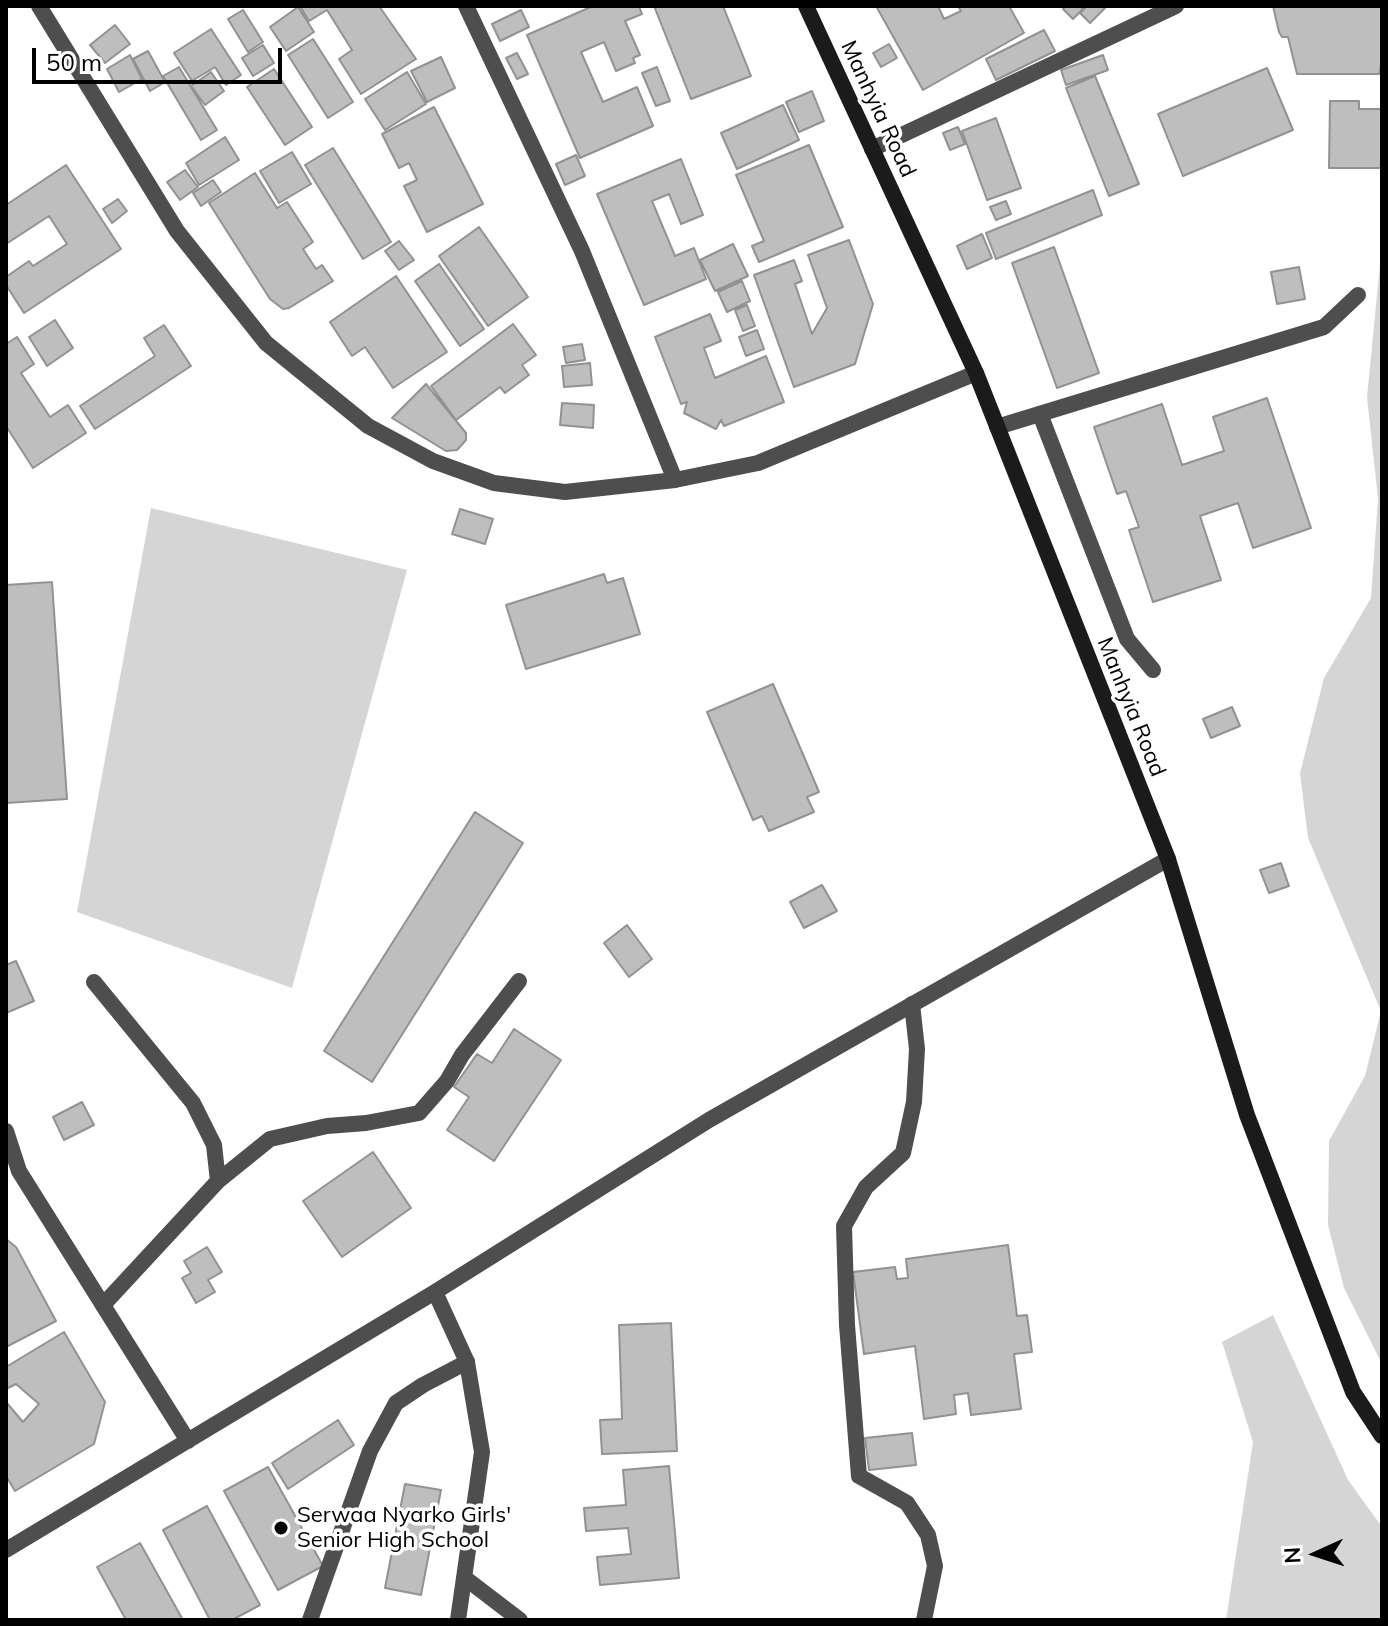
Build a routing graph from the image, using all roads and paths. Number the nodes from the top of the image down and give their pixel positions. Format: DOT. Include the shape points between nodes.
graph roads {
  1 [pos="39,6"];
  2 [pos="466,6"];
  3 [pos="806,6"];
  4 [pos="1176,6"];
  5 [pos="872,149"];
  6 [pos="1358,295"];
  7 [pos="976,373"];
  8 [pos="1040,414"];
  9 [pos="997,427"];
  10 [pos="675,480"];
  11 [pos="1153,670"];
  12 [pos="1168,859"];
  13 [pos="519,981"];
  14 [pos="94,982"];
  15 [pos="912,1004"];
  16 [pos="6,1131"];
  17 [pos="13,1174"];
  18 [pos="218,1181"];
  19 [pos="435,1292"];
  20 [pos="103,1305"];
  21 [pos="467,1362"];
  22 [pos="1382,1436"];
  23 [pos="188,1441"];
  24 [pos="6,1550"];
  25 [pos="465,1578"];
  26 [pos="310,1620"];
  27 [pos="458,1620"];
  28 [pos="520,1620"];
  29 [pos="924,1620"];
  1 -- 10 [label="street" via="177,231 266,343 368,426 433,461 494,483 565,492"];
  2 -- 10 [label="street" via="582,251"];
  3 -- 5 [label="main road, Manhyia Road"];
  4 -- 5 [label="street"];
  5 -- 7 [label="main road, Manhyia Road"];
  6 -- 8 [label="street" via="1324,327"];
  7 -- 9 [label="main road, Manhyia Road"];
  7 -- 10 [label="street" via="758,463"];
  8 -- 9 [label="street"];
  8 -- 11 [label="street" via="1127,639"];
  9 -- 12 [label="main road, Manhyia Road"];
  12 -- 15 [label="street"];
  12 -- 22 [label="main road, Manhyia Road" via="1247,1115 1353,1392"];
  13 -- 18 [label="street" via="419,1113 270,1139"];
  14 -- 18 [label="street" via="193,1103 214,1145"];
  15 -- 19 [label="street" via="709,1120"];
  15 -- 29 [label="street" via="915,1089 903,1153 866,1187 844,1226 859,1476 907,1503 928,1535 935,1566"];
  16 -- 17 [label="street"];
  17 -- 20 [label="street"];
  18 -- 20 [label="street"];
  19 -- 21 [label="street"];
  19 -- 23 [label="street"];
  20 -- 23 [label="street"];
  21 -- 25 [label="street" via="482,1452"];
  21 -- 26 [label="street" via="396,1403 370,1451"];
  23 -- 24 [label="street"];
  25 -- 27 [label="street"];
  25 -- 28 [label="street"];
}
